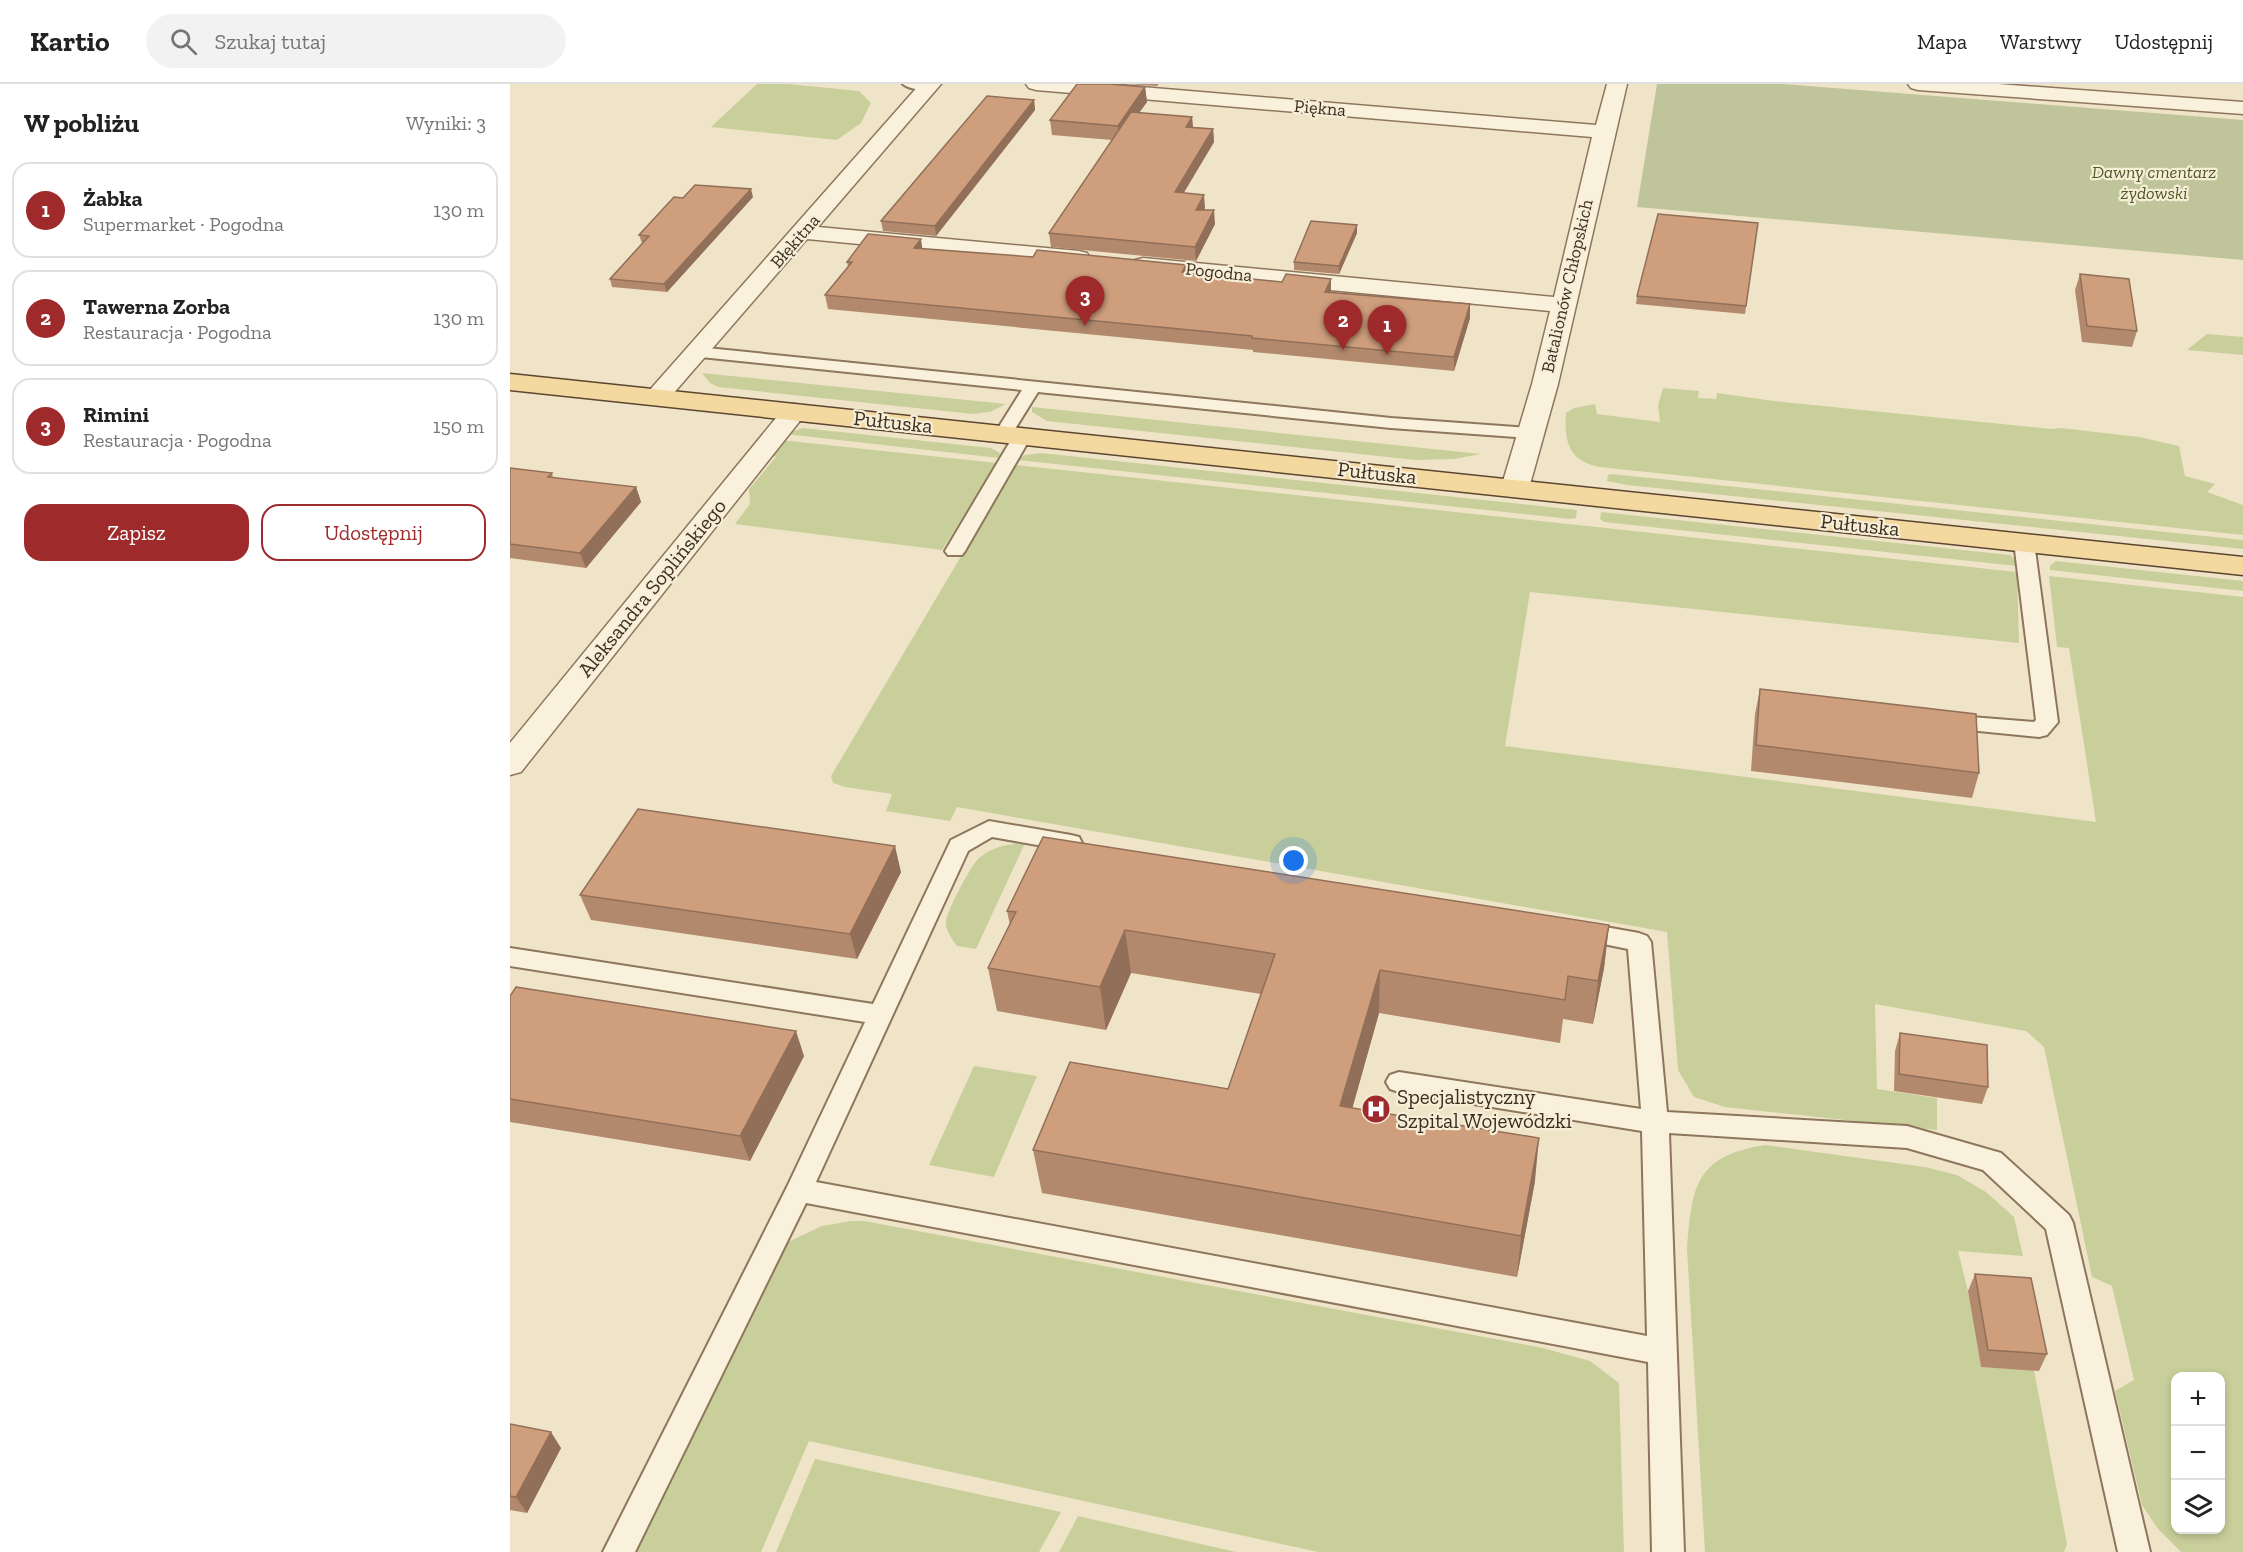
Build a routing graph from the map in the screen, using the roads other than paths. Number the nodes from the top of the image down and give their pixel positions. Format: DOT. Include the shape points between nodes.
graph roads {
  1 [pos="1036,84"];
  2 [pos="1617,84"];
  3 [pos="1918,84"];
  4 [pos="923,85"];
  5 [pos="2243,108"];
  6 [pos="1604,132"];
  7 [pos="804,232"];
  8 [pos="1100,260"];
  9 [pos="1124,263"];
  10 [pos="1562,305"];
  11 [pos="697,352"];
  12 [pos="510,382"];
  13 [pos="1033,386"];
  14 [pos="657,397"];
  15 [pos="794,412"];
  16 [pos="1531,433"];
  17 [pos="1014,434"];
  18 [pos="1515,488"];
  19 [pos="2024,542"];
  20 [pos="955,551"];
  21 [pos="2243,566"];
  22 [pos="1922,719"];
  23 [pos="510,764"];
  24 [pos="1096,847"];
  25 [pos="1557,927"];
  26 [pos="510,957"];
  27 [pos="880,1015"];
  28 [pos="1399,1082"];
  29 [pos="1655,1122"];
  30 [pos="799,1190"];
  31 [pos="1662,1353"];
  32 [pos="619,1552"];
  33 [pos="1668,1552"];
  34 [pos="2134,1552"];
  1 -- 6 [label="street, Piękna"];
  2 -- 6 [label="street, Batalionów Chłopskich"];
  3 -- 5 [label="street"];
  4 -- 7 [label="street, Błękitna"];
  6 -- 10 [label="street, Batalionów Chłopskich"];
  7 -- 8 [label="street"];
  7 -- 11 [label="street, Błękitna"];
  9 -- 10 [label="street, Pogodna"];
  10 -- 16 [label="street, Batalionów Chłopskich"];
  11 -- 13 [label="lane"];
  11 -- 14 [label="street, Błękitna"];
  12 -- 14 [label="main road, Pułtuska"];
  13 -- 16 [label="lane" via="1391,423"];
  13 -- 17 [label="lane"];
  14 -- 15 [label="main road, Pułtuska"];
  15 -- 17 [label="main road, Pułtuska"];
  15 -- 23 [label="street, Aleksandra Soplińskiego"];
  16 -- 18 [label="street, Batalionów Chłopskich"];
  17 -- 18 [label="main road, Pułtuska"];
  17 -- 20 [label="lane"];
  18 -- 19 [label="main road, Pułtuska"];
  19 -- 21 [label="main road, Pułtuska"];
  19 -- 22 [label="lane" via="2047,722 2039,730"];
  24 -- 27 [label="lane" via="989,829 959,846"];
  25 -- 29 [label="lane" via="1640,942"];
  26 -- 27 [label="lane"];
  27 -- 30 [label="lane"];
  28 -- 29 [label="lane"];
  29 -- 31 [label="lane"];
  29 -- 34 [label="lane" via="1907,1137 1992,1161 2059,1223"];
  30 -- 31 [label="lane"];
  30 -- 32 [label="lane"];
  31 -- 33 [label="lane"];
}
